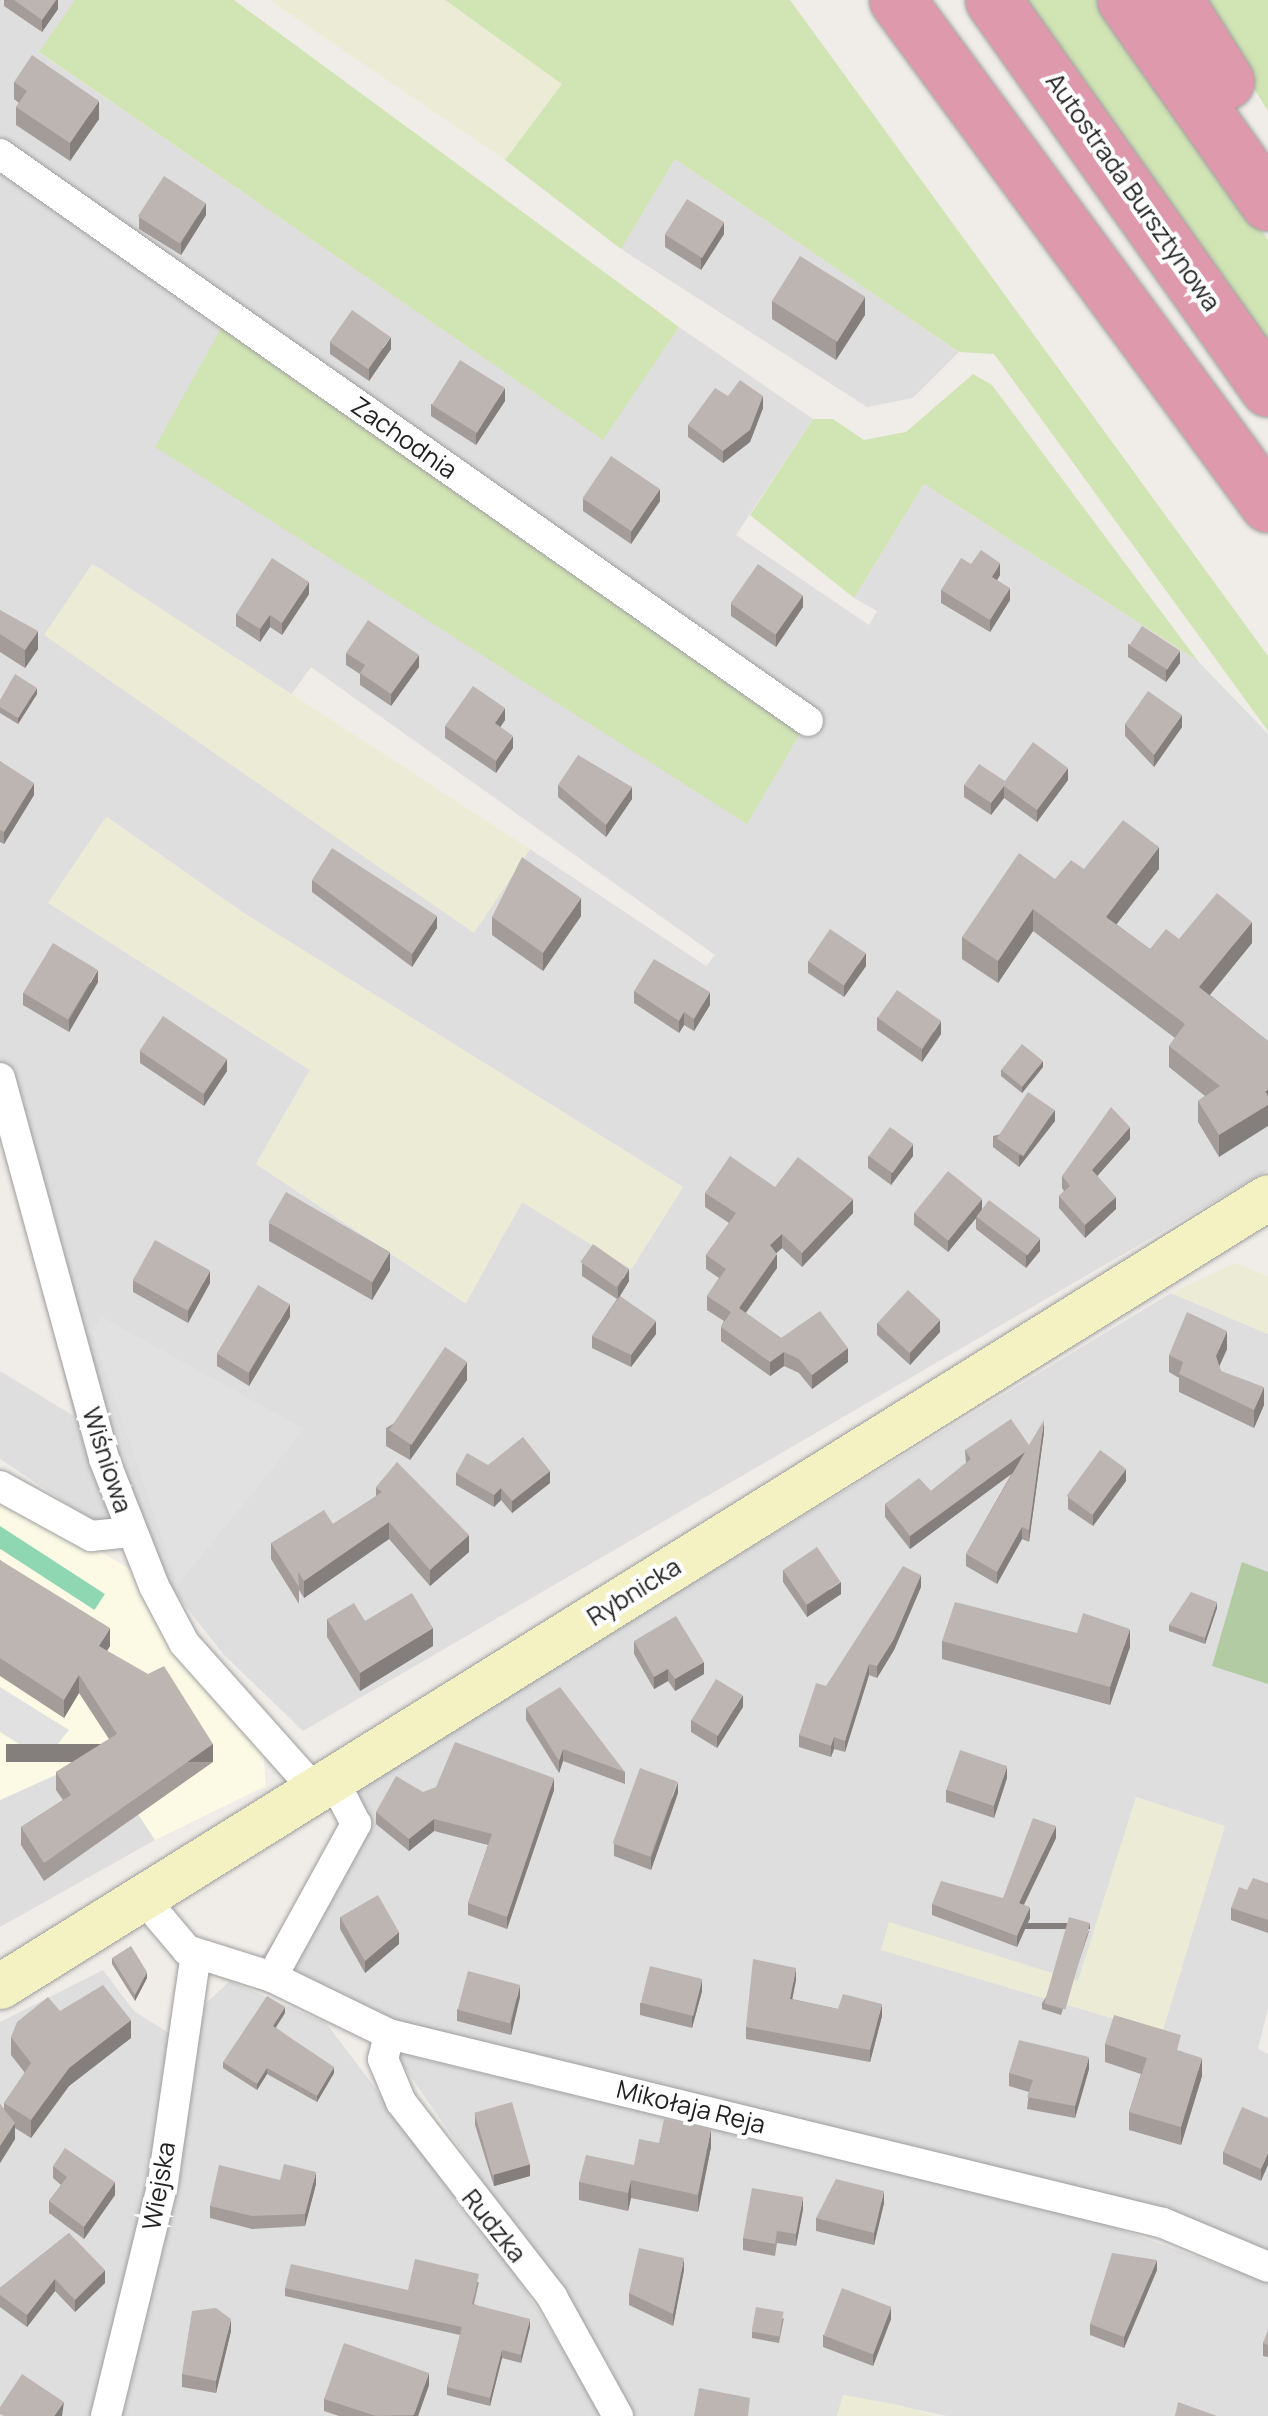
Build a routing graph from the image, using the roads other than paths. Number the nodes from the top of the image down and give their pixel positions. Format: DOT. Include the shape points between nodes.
graph roads {
  1 [pos="897,0"];
  2 [pos="993,0"];
  3 [pos="1125,0"];
  4 [pos="1174,0"];
  5 [pos="1268,147"];
  6 [pos="0,154"];
  7 [pos="1268,202"];
  8 [pos="1268,388"];
  9 [pos="1268,504"];
  10 [pos="808,721"];
  11 [pos="0,1078"];
  12 [pos="1268,1197"];
  13 [pos="0,1486"];
  14 [pos="131,1532"];
  15 [pos="324,1784"];
  16 [pos="143,1898"];
  17 [pos="196,1954"];
  18 [pos="272,1977"];
  19 [pos="0,1986"];
  20 [pos="389,2034"];
  21 [pos="1268,2267"];
  22 [pos="106,2416"];
  23 [pos="618,2416"];
  1 -- 9 [label="highway"];
  2 -- 8 [label="highway, Autostrada Bursztynowa"];
  3 -- 7 [label="highway"];
  4 -- 5 [label="highway"];
  6 -- 10 [label="street, Zachodnia"];
  11 -- 14 [label="street, Wiśniowa"];
  12 -- 15 [label="street, Rybnicka"];
  13 -- 14 [label="street" via="91,1536"];
  14 -- 15 [label="street, Wiśniowa" via="184,1643"];
  15 -- 16 [label="street, Rybnicka"];
  15 -- 18 [label="street, Wiśniowa" via="356,1824"];
  16 -- 17 [label="street, Mikołaja Reja"];
  16 -- 19 [label="street, Rybnicka"];
  17 -- 18 [label="street, Mikołaja Reja"];
  17 -- 22 [label="street, Wiejska" via="163,2182"];
  18 -- 20 [label="street, Mikołaja Reja"];
  20 -- 21 [label="street, Mikołaja Reja" via="1163,2223"];
  20 -- 23 [label="street, Rudzka" via="383,2059 401,2102 552,2298"];
}
